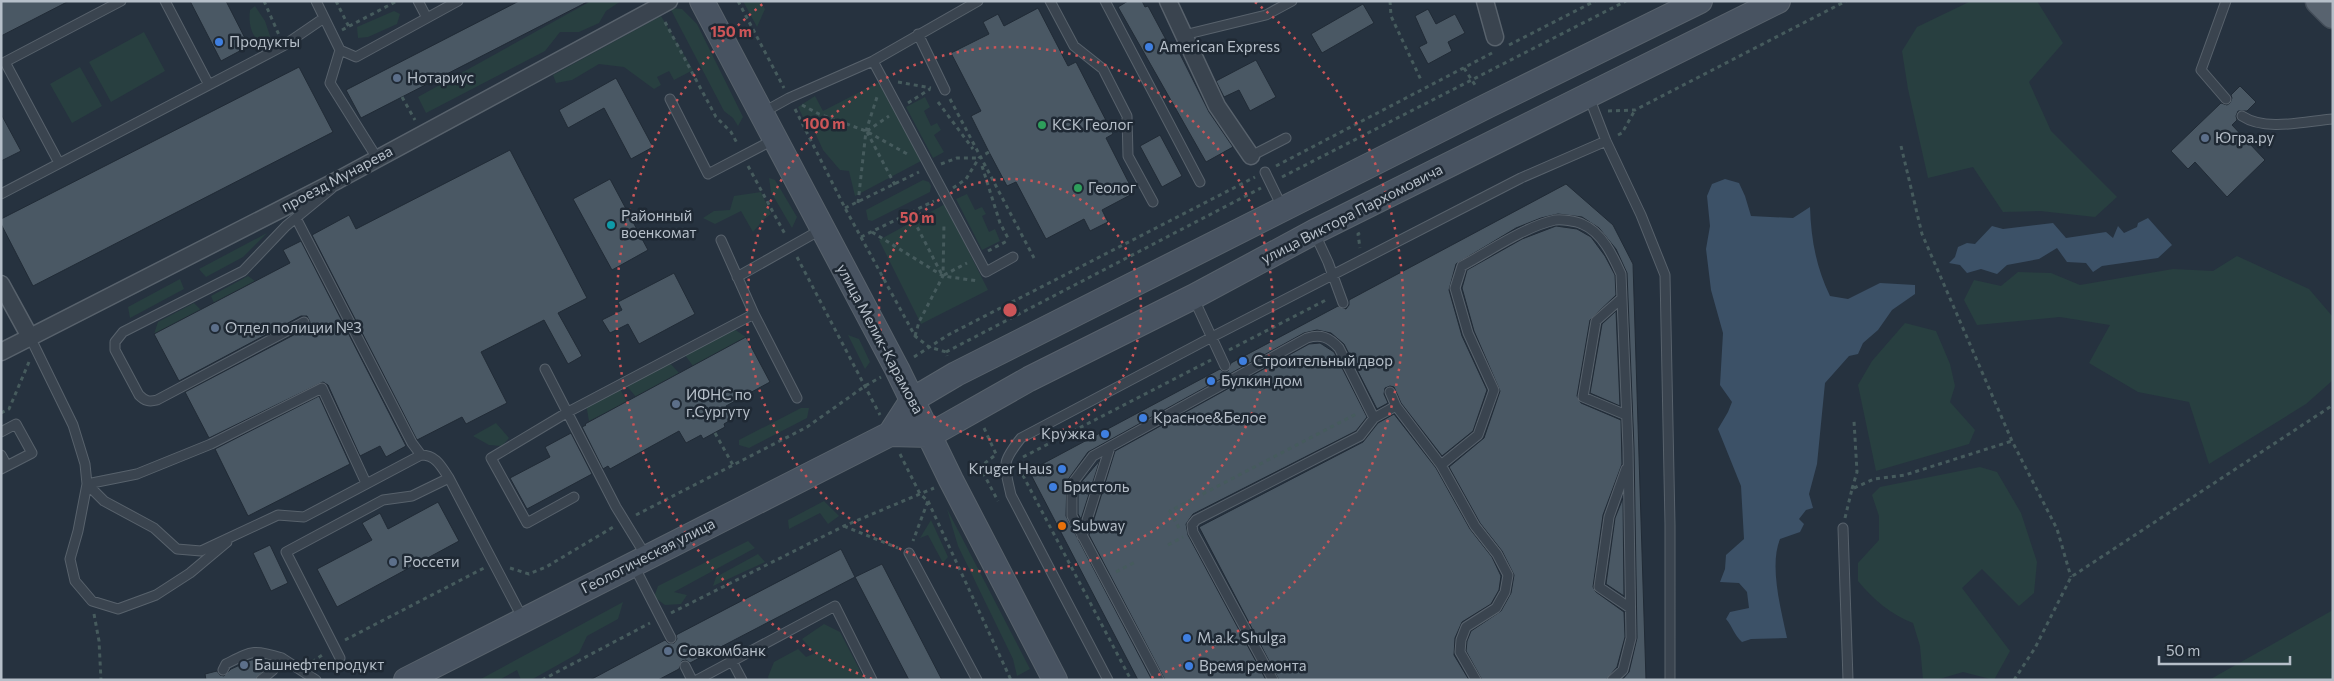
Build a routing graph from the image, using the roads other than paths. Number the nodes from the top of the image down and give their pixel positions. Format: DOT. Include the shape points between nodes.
graph roads {
  1 [pos="122,1"];
  2 [pos="165,1"];
  3 [pos="316,1"];
  4 [pos="418,1"];
  5 [pos="458,1"];
  6 [pos="702,1"];
  7 [pos="978,1"];
  8 [pos="1050,1"];
  9 [pos="1105,1"];
  10 [pos="1168,1"];
  11 [pos="1292,1"];
  12 [pos="1485,1"];
  13 [pos="1700,1"];
  14 [pos="1778,1"];
  15 [pos="2226,1"];
  16 [pos="2320,1"];
  17 [pos="664,4"];
  18 [pos="2333,15"];
  19 [pos="324,18"];
  20 [pos="426,18"];
  21 [pos="918,34"];
  22 [pos="1184,35"];
  23 [pos="1496,37"];
  24 [pos="340,50"];
  25 [pos="873,61"];
  26 [pos="209,85"];
  27 [pos="945,90"];
  28 [pos="2226,99"];
  29 [pos="670,100"];
  30 [pos="1592,106"];
  31 [pos="761,113"];
  32 [pos="2242,116"];
  33 [pos="2333,119"];
  34 [pos="1286,138"];
  35 [pos="775,139"];
  36 [pos="1606,141"];
  37 [pos="1406,147"];
  38 [pos="1251,156"];
  39 [pos="377,158"];
  40 [pos="59,164"];
  41 [pos="1265,172"];
  42 [pos="1420,178"];
  43 [pos="338,180"];
  44 [pos="1200,182"];
  45 [pos="1,194"];
  46 [pos="1153,202"];
  47 [pos="1283,210"];
  48 [pos="296,218"];
  49 [pos="823,229"];
  50 [pos="1314,232"];
  51 [pos="721,240"];
  52 [pos="1013,257"];
  53 [pos="737,277"];
  54 [pos="1332,277"];
  55 [pos="1,284"];
  56 [pos="1193,297"];
  57 [pos="1622,298"];
  58 [pos="1343,303"];
  59 [pos="754,314"];
  60 [pos="304,322"];
  61 [pos="1212,337"];
  62 [pos="32,342"];
  63 [pos="1,352"];
  64 [pos="1225,366"];
  65 [pos="545,369"];
  66 [pos="1390,392"];
  67 [pos="797,398"];
  68 [pos="912,400"];
  69 [pos="1396,406"];
  70 [pos="568,412"];
  71 [pos="1626,414"];
  72 [pos="1374,418"];
  73 [pos="1,432"];
  74 [pos="890,434"];
  75 [pos="930,435"];
  76 [pos="1110,447"];
  77 [pos="1,455"];
  78 [pos="420,455"];
  79 [pos="1628,464"];
  80 [pos="1441,465"];
  81 [pos="4,467"];
  82 [pos="449,478"];
  83 [pos="87,484"];
  84 [pos="366,484"];
  85 [pos="574,497"];
  86 [pos="1843,528"];
  87 [pos="237,534"];
  88 [pos="1082,536"];
  89 [pos="909,552"];
  90 [pos="640,560"];
  91 [pos="1630,608"];
  92 [pos="523,620"];
  93 [pos="671,638"];
  94 [pos="282,658"];
  95 [pos="340,658"];
  96 [pos="732,661"];
  97 [pos="685,666"];
  98 [pos="224,670"];
  99 [pos="261,680"];
  100 [pos="316,680"];
  101 [pos="406,680"];
  102 [pos="692,680"];
  103 [pos="697,680"];
  104 [pos="742,680"];
  105 [pos="872,680"];
  106 [pos="977,680"];
  107 [pos="1055,680"];
  108 [pos="1108,680"];
  109 [pos="1159,680"];
  110 [pos="1273,680"];
  111 [pos="1476,680"];
  112 [pos="1612,680"];
  113 [pos="1670,680"];
  114 [pos="1848,680"];
  1 -- 40 [label="lane" via="6,62"];
  2 -- 26 [label="lane"];
  3 -- 19 [label="lane"];
  4 -- 20 [label="lane"];
  5 -- 20 [label="lane"];
  6 -- 31 [label="main road, улица Мелик-Карамова"];
  7 -- 21 [label="lane"];
  8 -- 46 [label="lane" via="1074,46 1103,69 1127,116 1128,156"];
  9 -- 44 [label="lane"];
  10 -- 22 [label="street"];
  11 -- 22 [label="lane" via="1266,15"];
  12 -- 23 [label="street"];
  13 -- 37 [label="main road"];
  14 -- 30 [label="main road, улица Виктора Пархомовича"];
  15 -- 28 [label="lane" via="2201,70"];
  16 -- 18 [label="main road"];
  17 -- 39 [label="street, проезд Мунарева"];
  19 -- 24 [label="lane"];
  19 -- 26 [label="lane" via="283,46"];
  20 -- 24 [label="lane" via="356,57"];
  21 -- 25 [label="lane"];
  21 -- 27 [label="lane"];
  22 -- 38 [label="street" via="1217,106"];
  24 -- 39 [label="lane" via="330,83"];
  25 -- 31 [label="lane"];
  25 -- 52 [label="lane" via="986,272"];
  26 -- 40 [label="lane"];
  29 -- 35 [label="lane" via="708,174"];
  30 -- 36 [label="lane"];
  30 -- 42 [label="main road, улица Виктора Пархомовича"];
  31 -- 35 [label="main road, улица Мелик-Карамова"];
  32 -- 33 [label="lane" via="2272,124"];
  34 -- 38 [label="lane"];
  35 -- 49 [label="main road, улица Мелик-Карамова"];
  36 -- 54 [label="lane" via="1522,178"];
  36 -- 113 [label="lane" via="1665,275"];
  37 -- 42 [label="main road"];
  37 -- 47 [label="main road"];
  39 -- 43 [label="street, проезд Мунарева"];
  40 -- 45 [label="lane"];
  41 -- 47 [label="lane"];
  42 -- 50 [label="main road, улица Виктора Пархомовича"];
  43 -- 48 [label="lane" via="326,195"];
  43 -- 62 [label="street, проезд Мунарева"];
  47 -- 68 [label="main road" via="956,374"];
  48 -- 60 [label="lane" via="243,271 123,332 114,342 115,350 139,395 144,400 157,400"];
  48 -- 78 [label="lane"];
  49 -- 53 [label="lane"];
  49 -- 68 [label="main road, улица Мелик-Карамова"];
  50 -- 54 [label="lane"];
  50 -- 56 [label="main road, улица Виктора Пархомовича"];
  51 -- 53 [label="lane"];
  53 -- 59 [label="lane"];
  54 -- 58 [label="lane"];
  54 -- 61 [label="lane"];
  55 -- 62 [label="street"];
  56 -- 61 [label="lane"];
  56 -- 75 [label="main road, улица Виктора Пархомовича" via="1029,379"];
  57 -- 71 [label="lane"];
  57 -- 71 [label="lane" via="1596,321 1583,397"];
  57 -- 80 [label="lane" via="1621,274 1612,254 1599,236 1582,224 1557,220 1528,231 1462,266 1455,288 1468,333 1494,390 1478,435"];
  59 -- 67 [label="lane"];
  59 -- 70 [label="lane"];
  61 -- 64 [label="lane"];
  61 -- 108 [label="lane" via="1021,438 1006,457 1005,469 1011,495"];
  62 -- 63 [label="street, проезд Мунарева"];
  62 -- 83 [label="lane" via="73,425 85,464"];
  65 -- 70 [label="lane"];
  66 -- 69 [label="lane"];
  68 -- 74 [label="main road"];
  68 -- 75 [label="main road, улица Мелик-Карамова"];
  69 -- 72 [label="lane"];
  69 -- 80 [label="lane"];
  70 -- 85 [label="lane" via="491,458 527,523"];
  70 -- 90 [label="lane"];
  71 -- 79 [label="lane"];
  72 -- 76 [label="lane" via="1339,348 1331,339 1318,335 1307,338"];
  72 -- 110 [label="lane" via="1360,436 1196,520 1192,525"];
  73 -- 81 [label="lane" via="16,424 32,453"];
  74 -- 75 [label="main road, Геологическая улица"];
  74 -- 90 [label="main road, Геологическая улица"];
  75 -- 107 [label="main road, улица Мелик-Карамова"];
  76 -- 88 [label="lane"];
  76 -- 88 [label="lane" via="1093,456 1072,484 1072,516"];
  77 -- 81 [label="lane"];
  78 -- 82 [label="lane" via="430,455"];
  78 -- 84 [label="lane"];
  79 -- 91 [label="lane"];
  79 -- 91 [label="lane" via="1609,517 1599,587"];
  80 -- 111 [label="lane" via="1475,526 1497,554 1508,575 1505,592 1496,608 1466,627 1461,640 1460,652"];
  82 -- 92 [label="lane"];
  82 -- 95 [label="lane" via="412,496 383,500 286,552"];
  83 -- 84 [label="lane" via="138,474 211,444 322,388"];
  83 -- 87 [label="lane" via="104,501 154,528 177,549 201,551"];
  83 -- 87 [label="lane" via="70,559 75,582 92,601 118,609 156,595 190,573"];
  84 -- 87 [label="lane" via="304,517 278,515"];
  86 -- 114 [label="lane"];
  88 -- 109 [label="lane"];
  89 -- 106 [label="lane"];
  90 -- 92 [label="main road, Геологическая улица"];
  90 -- 93 [label="lane" via="660,618"];
  91 -- 112 [label="lane" via="1628,656 1624,670"];
  92 -- 101 [label="main road, Геологическая улица"];
  94 -- 98 [label="lane" via="251,652 226,664"];
  94 -- 99 [label="lane"];
  94 -- 100 [label="lane"];
  96 -- 103 [label="lane"];
  96 -- 104 [label="lane"];
  96 -- 105 [label="lane" via="835,606"];
  97 -- 102 [label="lane"];
}
